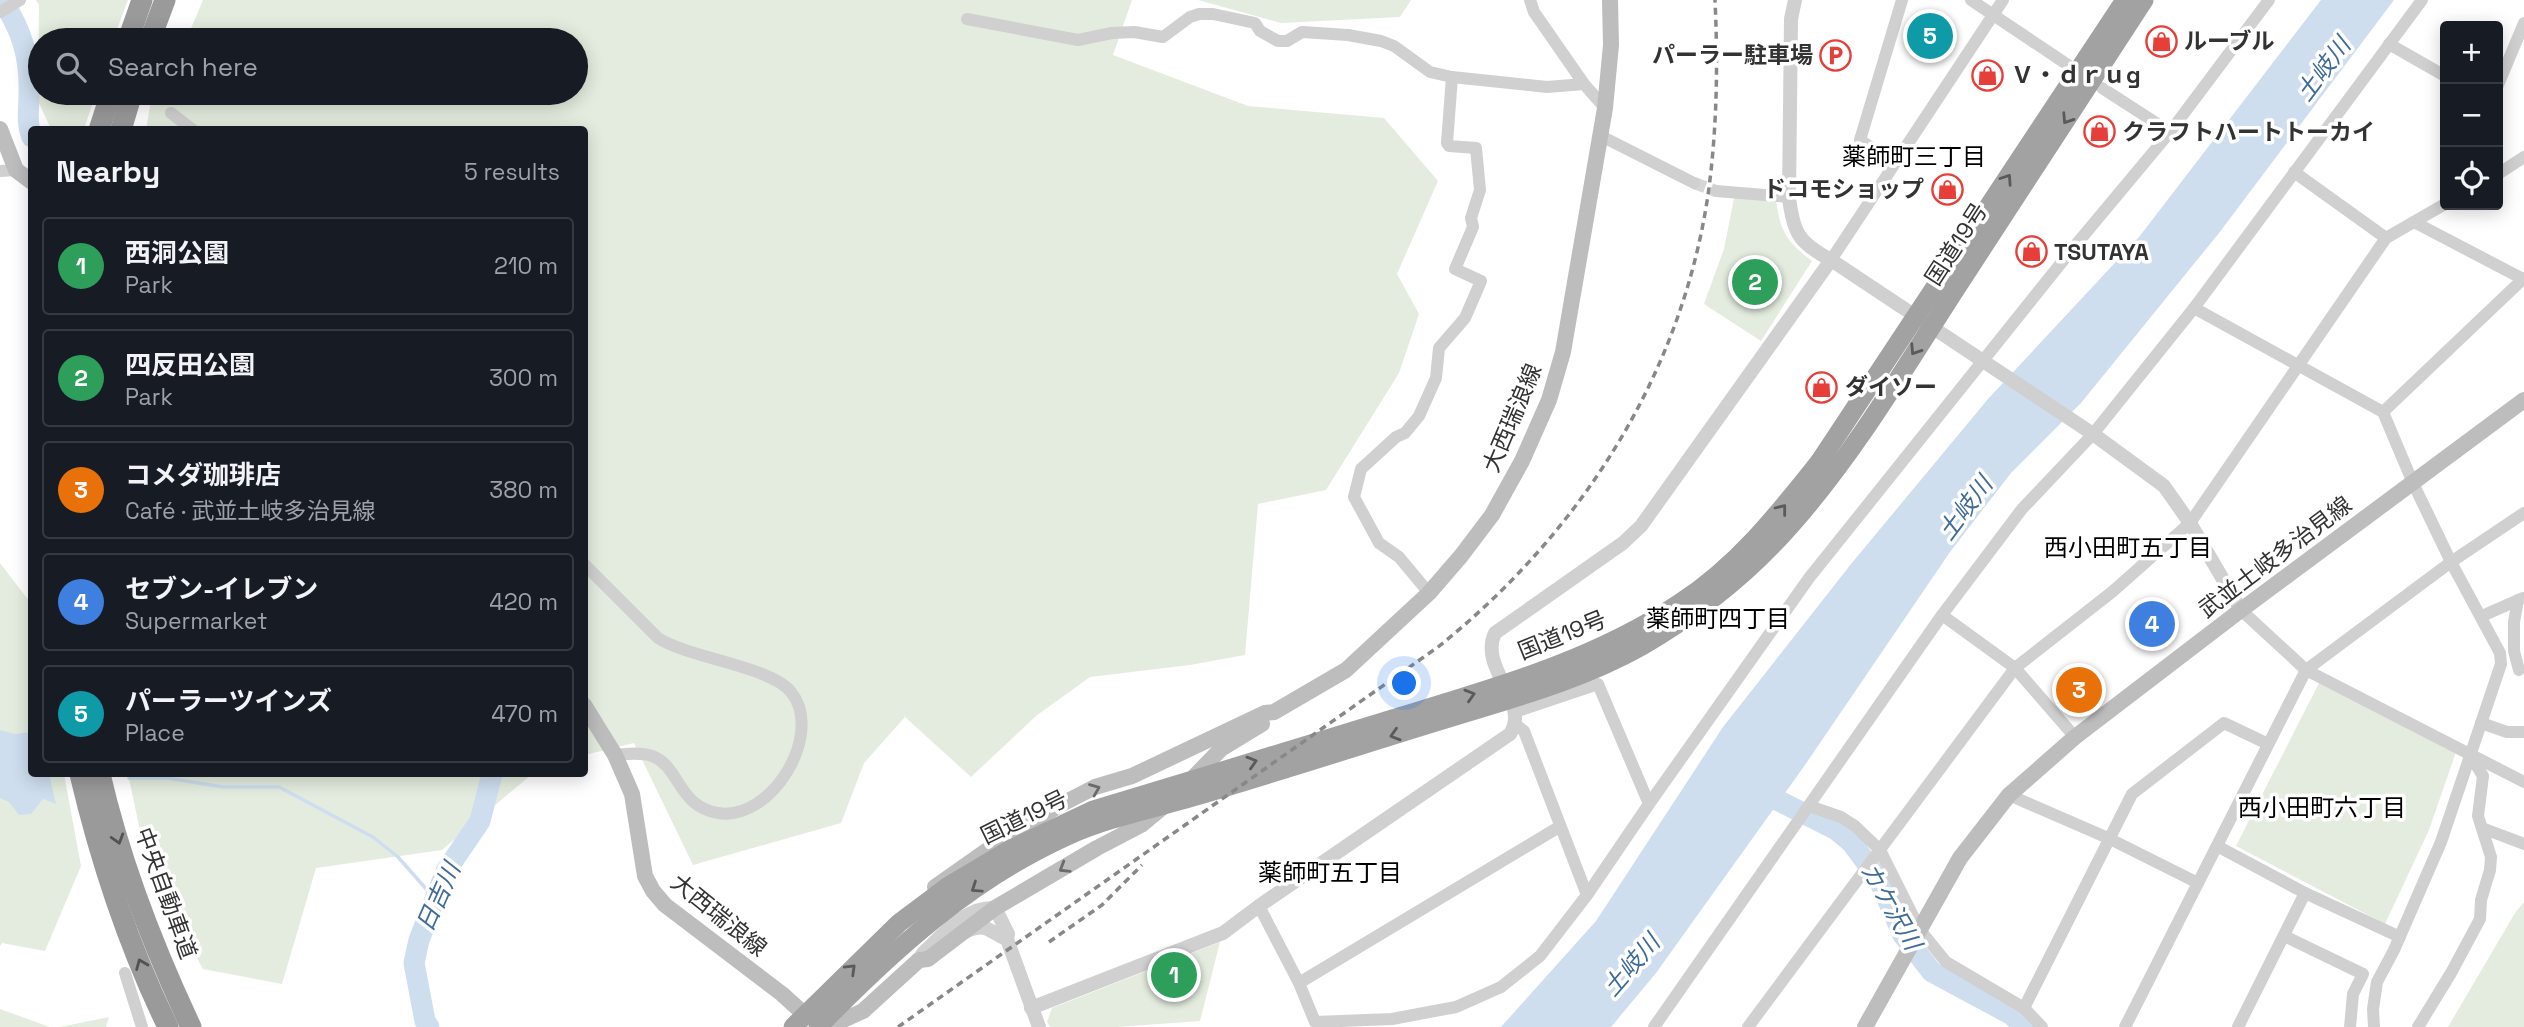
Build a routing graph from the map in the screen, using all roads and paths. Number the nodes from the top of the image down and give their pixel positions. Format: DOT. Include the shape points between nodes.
graph roads {
  1 [pos="142,0"];
  2 [pos="165,0"];
  3 [pos="1530,0"];
  4 [pos="1611,0"];
  5 [pos="1795,0"];
  6 [pos="1902,0"];
  7 [pos="1970,0"];
  8 [pos="2003,0"];
  9 [pos="2125,0"];
  10 [pos="2144,0"];
  11 [pos="2269,0"];
  12 [pos="2422,0"];
  13 [pos="19,1"];
  14 [pos="0,12"];
  15 [pos="1993,15"];
  16 [pos="967,19"];
  17 [pos="2524,23"];
  18 [pos="132,28"];
  19 [pos="154,28"];
  20 [pos="2389,44"];
  21 [pos="2068,65"];
  22 [pos="2440,73"];
  23 [pos="1452,77"];
  24 [pos="1584,84"];
  25 [pos="2498,84"];
  26 [pos="2102,88"];
  27 [pos="107,105"];
  28 [pos="128,105"];
  29 [pos="1605,108"];
  30 [pos="171,113"];
  31 [pos="100,126"];
  32 [pos="122,126"];
  33 [pos="189,126"];
  34 [pos="0,129"];
  35 [pos="2170,132"];
  36 [pos="1601,136"];
  37 [pos="2524,157"];
  38 [pos="1894,163"];
  39 [pos="2503,167"];
  40 [pos="8,171"];
  41 [pos="2294,172"];
  42 [pos="28,180"];
  43 [pos="1694,183"];
  44 [pos="1716,191"];
  45 [pos="1789,197"];
  46 [pos="2440,207"];
  47 [pos="2414,222"];
  48 [pos="2386,238"];
  49 [pos="1831,260"];
  50 [pos="2523,278"];
  51 [pos="2194,308"];
  52 [pos="1923,322"];
  53 [pos="1984,362"];
  54 [pos="2298,366"];
  55 [pos="2524,400"];
  56 [pos="2383,412"];
  57 [pos="2089,431"];
  58 [pos="2413,483"];
  59 [pos="2524,513"];
  60 [pos="2190,523"];
  61 [pos="2451,562"];
  62 [pos="588,568"];
  63 [pos="1429,593"];
  64 [pos="2521,599"];
  65 [pos="2241,610"];
  66 [pos="1942,615"];
  67 [pos="2482,616"];
  68 [pos="2015,668"];
  69 [pos="2306,670"];
  70 [pos="2519,670"];
  71 [pos="588,711"];
  72 [pos="1274,712"];
  73 [pos="1515,719"];
  74 [pos="2481,723"];
  75 [pos="2524,732"];
  76 [pos="2075,737"];
  77 [pos="2268,744"];
  78 [pos="615,755"];
  79 [pos="2469,755"];
  80 [pos="1132,776"];
  81 [pos="81,777"];
  82 [pos="101,777"];
  83 [pos="2524,782"];
  84 [pos="2010,795"];
  85 [pos="1649,804"];
  86 [pos="1809,806"];
  87 [pos="1160,810"];
  88 [pos="1097,817"];
  89 [pos="1559,827"];
  90 [pos="2482,828"];
  91 [pos="2108,838"];
  92 [pos="2524,844"];
  93 [pos="2217,846"];
  94 [pos="1880,850"];
  95 [pos="2198,883"];
  96 [pos="2305,893"];
  97 [pos="1587,895"];
  98 [pos="1259,906"];
  99 [pos="995,908"];
  100 [pos="899,923"];
  101 [pos="1920,930"];
  102 [pos="961,934"];
  103 [pos="2284,936"];
  104 [pos="2400,937"];
  105 [pos="1007,941"];
  106 [pos="919,960"];
  107 [pos="125,973"];
  108 [pos="1300,983"];
  109 [pos="1031,1008"];
  110 [pos="2024,1008"];
  111 [pos="809,1023"];
  112 [pos="142,1027"];
  113 [pos="168,1027"];
  114 [pos="191,1027"];
  115 [pos="1039,1027"];
  116 [pos="1654,1027"];
  117 [pos="1748,1027"];
  118 [pos="1866,1027"];
  119 [pos="2042,1027"];
  120 [pos="2125,1027"];
  121 [pos="2238,1027"];
  122 [pos="2350,1027"];
  123 [pos="2374,1027"];
  124 [pos="2418,1027"];
  1 -- 18 [label="highway"];
  2 -- 19 [label="highway"];
  3 -- 24 [label="street"];
  4 -- 29 [label="main road, 大西瑞浪線"];
  5 -- 45 [label="street"];
  6 -- 38 [label="street" via="1860,140"];
  7 -- 15 [label="street"];
  8 -- 15 [label="street"];
  52 -- 9 [label="highway, 国道19号, one-way"];
  10 -- 52 [label="highway, 国道19号, one-way"];
  11 -- 35 [label="street"];
  12 -- 20 [label="street"];
  13 -- 14 [label="street"];
  15 -- 21 [label="street"];
  15 -- 38 [label="street"];
  16 -- 23 [label="street" via="1085,40 1134,32 1163,37 1190,17 1213,14 1255,23 1278,41 1303,32 1381,41 1430,72"];
  17 -- 25 [label="street"];
  20 -- 22 [label="street"];
  20 -- 41 [label="street"];
  23 -- 24 [label="street" via="1547,87"];
  23 -- 63 [label="street" via="1447,143 1476,148 1480,190 1471,218 1473,228 1455,269 1481,281 1465,318 1439,348 1436,378 1419,416 1361,470 1354,498 1378,543 1399,557"];
  24 -- 29 [label="street"];
  26 -- 35 [label="street"];
  27 -- 31 [label="highway"];
  28 -- 32 [label="highway"];
  29 -- 36 [label="main road, 大西瑞浪線"];
  30 -- 33 [label="street"];
  34 -- 40 [label="main road"];
  35 -- 53 [label="street"];
  36 -- 43 [label="street"];
  36 -- 63 [label="main road, 大西瑞浪線" via="1563,352 1549,400 1492,515"];
  37 -- 39 [label="street"];
  38 -- 49 [label="street"];
  40 -- 42 [label="main road"];
  41 -- 48 [label="street"];
  41 -- 51 [label="street"];
  44 -- 45 [label="street"];
  45 -- 49 [label="street" via="1797,235"];
  46 -- 47 [label="street"];
  47 -- 48 [label="street"];
  47 -- 50 [label="street"];
  48 -- 54 [label="street"];
  49 -- 52 [label="street"];
  49 -- 73 [label="street" via="1641,526 1495,632 1490,653"];
  50 -- 56 [label="street"];
  51 -- 54 [label="street"];
  51 -- 57 [label="street"];
  52 -- 53 [label="street"];
  52 -- 88 [label="highway, 国道19号" via="1769,525 1734,562 1640,638"];
  53 -- 57 [label="street"];
  53 -- 85 [label="street" via="1809,578"];
  54 -- 56 [label="street"];
  54 -- 60 [label="street"];
  55 -- 58 [label="main road, 武並土岐多治見線"];
  56 -- 58 [label="street"];
  57 -- 60 [label="street" via="2164,486"];
  57 -- 66 [label="street" via="2022,509"];
  58 -- 61 [label="street"];
  58 -- 65 [label="main road, 武並土岐多治見線"];
  59 -- 61 [label="street"];
  60 -- 65 [label="street"];
  60 -- 68 [label="street"];
  61 -- 67 [label="street"];
  61 -- 69 [label="street"];
  62 -- 78 [label="street" via="659,638 783,684 798,704 802,719 801,739 786,774 755,805 728,814 690,801 659,760 650,755"];
  63 -- 72 [label="main road, 大西瑞浪線" via="1346,670"];
  64 -- 67 [label="street"];
  64 -- 70 [label="street" via="2514,622"];
  65 -- 69 [label="street"];
  65 -- 76 [label="main road, 武並土岐多治見線"];
  66 -- 68 [label="street"];
  66 -- 86 [label="street"];
  67 -- 74 [label="street" via="2501,664"];
  68 -- 76 [label="street"];
  68 -- 94 [label="street"];
  69 -- 77 [label="street"];
  69 -- 79 [label="street"];
  71 -- 78 [label="main road, 大西瑞浪線"];
  72 -- 80 [label="main road"];
  72 -- 87 [label="main road" via="1221,750"];
  73 -- 85 [label="street" via="1598,684"];
  73 -- 89 [label="street" via="1524,731"];
  73 -- 98 [label="street" via="1510,734"];
  74 -- 75 [label="street"];
  74 -- 79 [label="street"];
  76 -- 84 [label="main road, 武並土岐多治見線"];
  77 -- 91 [label="street" via="2224,723 2132,794"];
  77 -- 93 [label="street"];
  78 -- 111 [label="main road, 大西瑞浪線" via="632,794 645,876 653,891 782,994"];
  79 -- 83 [label="street"];
  79 -- 90 [label="street" via="2483,776 2478,816"];
  79 -- 104 [label="street" via="2441,842"];
  80 -- 87 [label="main road" via="1142,776 1159,800"];
  100 -- 80 [label="main road, one-way" via="915,903 1006,836 1096,787"];
  113 -- 81 [label="highway, 中央自動車道, one-way" via="129,934"];
  82 -- 114 [label="highway, 中央自動車道, one-way" via="131,881"];
  84 -- 91 [label="street"];
  84 -- 101 [label="main road, 武並土岐多治見線" via="1960,858"];
  85 -- 97 [label="street"];
  86 -- 94 [label="street" via="1841,817"];
  86 -- 116 [label="street"];
  87 -- 99 [label="main road, one-way" via="1142,825"];
  88 -- 100 [label="highway, 国道19号" via="1034,837 947,887"];
  88 -- 111 [label="highway, 国道19号, one-way" via="960,898"];
  89 -- 97 [label="street"];
  89 -- 108 [label="street"];
  90 -- 92 [label="street"];
  90 -- 124 [label="street" via="2490,870 2480,919"];
  91 -- 95 [label="street"];
  91 -- 110 [label="street"];
  93 -- 95 [label="street"];
  93 -- 96 [label="street"];
  94 -- 101 [label="street"];
  94 -- 117 [label="street"];
  95 -- 120 [label="street"];
  96 -- 103 [label="street"];
  96 -- 104 [label="street"];
  97 -- 108 [label="street" via="1539,956 1501,987 1456,1007 1392,1019 1315,1022"];
  98 -- 108 [label="street"];
  98 -- 109 [label="street" via="1223,933"];
  99 -- 102 [label="main road"];
  99 -- 105 [label="street"];
  99 -- 106 [label="street" via="975,910 960,919"];
  111 -- 100 [label="highway, 国道19号, one-way"];
  101 -- 110 [label="street" via="1946,962"];
  101 -- 118 [label="main road, 武並土岐多治見線"];
  102 -- 105 [label="street" via="979,926"];
  102 -- 106 [label="main road" via="928,959"];
  103 -- 121 [label="street"];
  103 -- 122 [label="street" via="2362,974 2353,993"];
  104 -- 123 [label="street" via="2377,982"];
  105 -- 109 [label="street"];
  106 -- 111 [label="main road" via="863,1012 843,1020"];
  107 -- 112 [label="street"];
  109 -- 115 [label="street"];
  110 -- 119 [label="street"];
}
